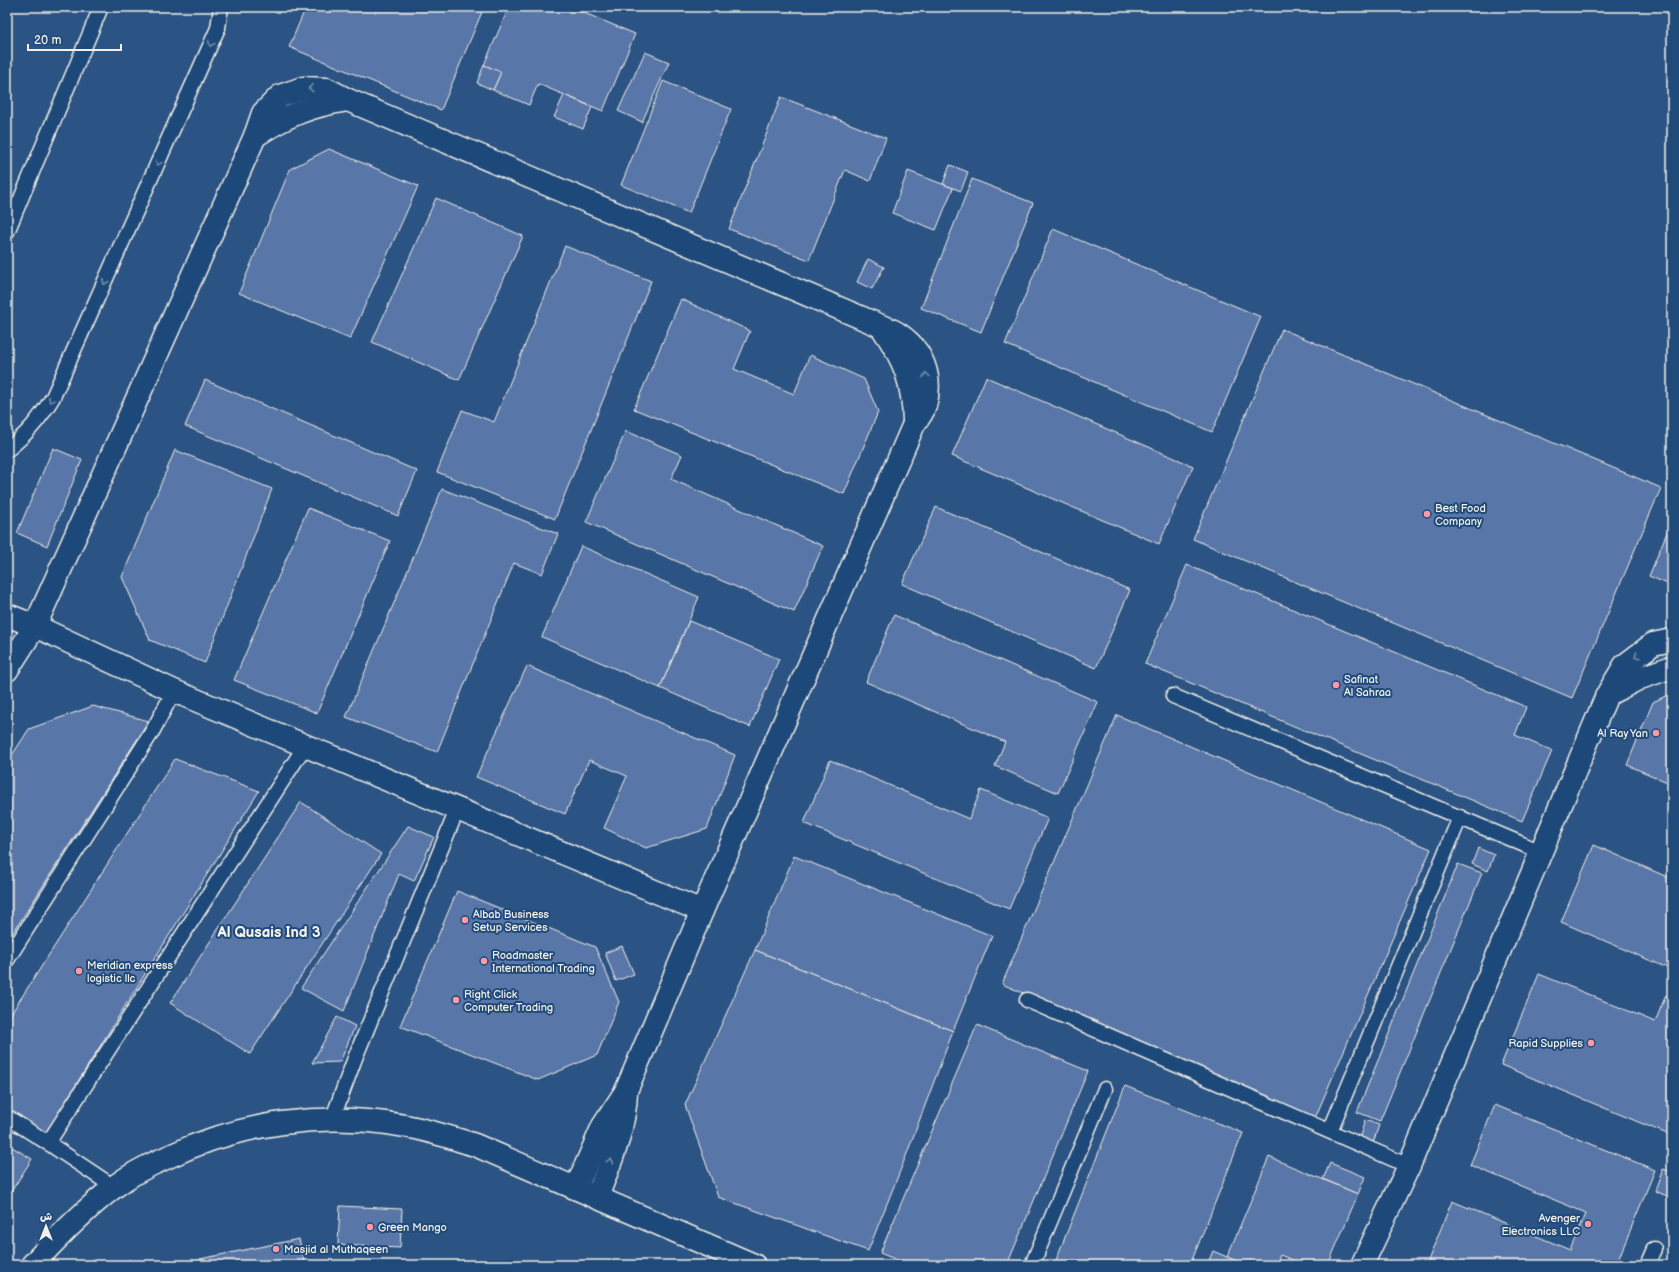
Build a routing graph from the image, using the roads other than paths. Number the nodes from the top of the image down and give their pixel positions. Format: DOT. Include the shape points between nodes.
graph roads {
  1 [pos="101,7"];
  2 [pos="220,7"];
  3 [pos="7,232"];
  4 [pos="7,450"];
  5 [pos="7,615"];
  6 [pos="35,626"];
  7 [pos="1672,640"];
  8 [pos="1672,667"];
  9 [pos="7,670"];
  10 [pos="174,691"];
  11 [pos="1607,695"];
  12 [pos="1174,696"];
  13 [pos="305,746"];
  14 [pos="457,810"];
  15 [pos="1460,817"];
  16 [pos="1541,852"];
  17 [pos="702,911"];
  18 [pos="7,960"];
  19 [pos="1027,1000"];
  20 [pos="1105,1089"];
  21 [pos="626,1091"];
  22 [pos="7,1117"];
  23 [pos="332,1120"];
  24 [pos="1330,1131"];
  25 [pos="48,1143"];
  26 [pos="1409,1166"];
  27 [pos="114,1187"];
  28 [pos="576,1188"];
  29 [pos="597,1197"];
  30 [pos="1654,1249"];
  31 [pos="743,1263"];
  32 [pos="32,1265"];
  33 [pos="1032,1265"];
  34 [pos="1362,1265"];
  35 [pos="1647,1265"];
  1 -- 3 [label="lane"];
  2 -- 4 [label="lane, one-way" via="218,28 53,397 39,419"];
  5 -- 6 [label="street"];
  6 -- 9 [label="street"];
  6 -- 10 [label="street"];
  6 -- 17 [label="street" via="254,136 299,111 348,100 881,326 896,347 907,372 913,398 914,424"];
  7 -- 11 [label="street, one-way" via="1653,644 1625,665"];
  8 -- 11 [label="street" via="1640,678"];
  10 -- 13 [label="street"];
  10 -- 18 [label="lane" via="152,732"];
  11 -- 16 [label="street"];
  12 -- 15 [label="lane"];
  13 -- 14 [label="street"];
  13 -- 25 [label="lane"];
  14 -- 17 [label="street"];
  14 -- 23 [label="lane"];
  15 -- 16 [label="lane"];
  15 -- 24 [label="lane"];
  16 -- 26 [label="street"];
  17 -- 21 [label="street"];
  19 -- 24 [label="lane"];
  20 -- 33 [label="lane"];
  21 -- 28 [label="street" via="603,1126"];
  29 -- 21 [label="street, one-way" via="620,1134"];
  22 -- 25 [label="lane"];
  23 -- 27 [label="street" via="255,1127 218,1137 182,1150"];
  23 -- 28 [label="street" via="368,1121 440,1134 475,1145"];
  24 -- 26 [label="lane"];
  25 -- 27 [label="lane"];
  26 -- 34 [label="street"];
  27 -- 32 [label="street" via="84,1212"];
  28 -- 29 [label="street"];
  29 -- 31 [label="street"];
  30 -- 35 [label="lane"];
}
